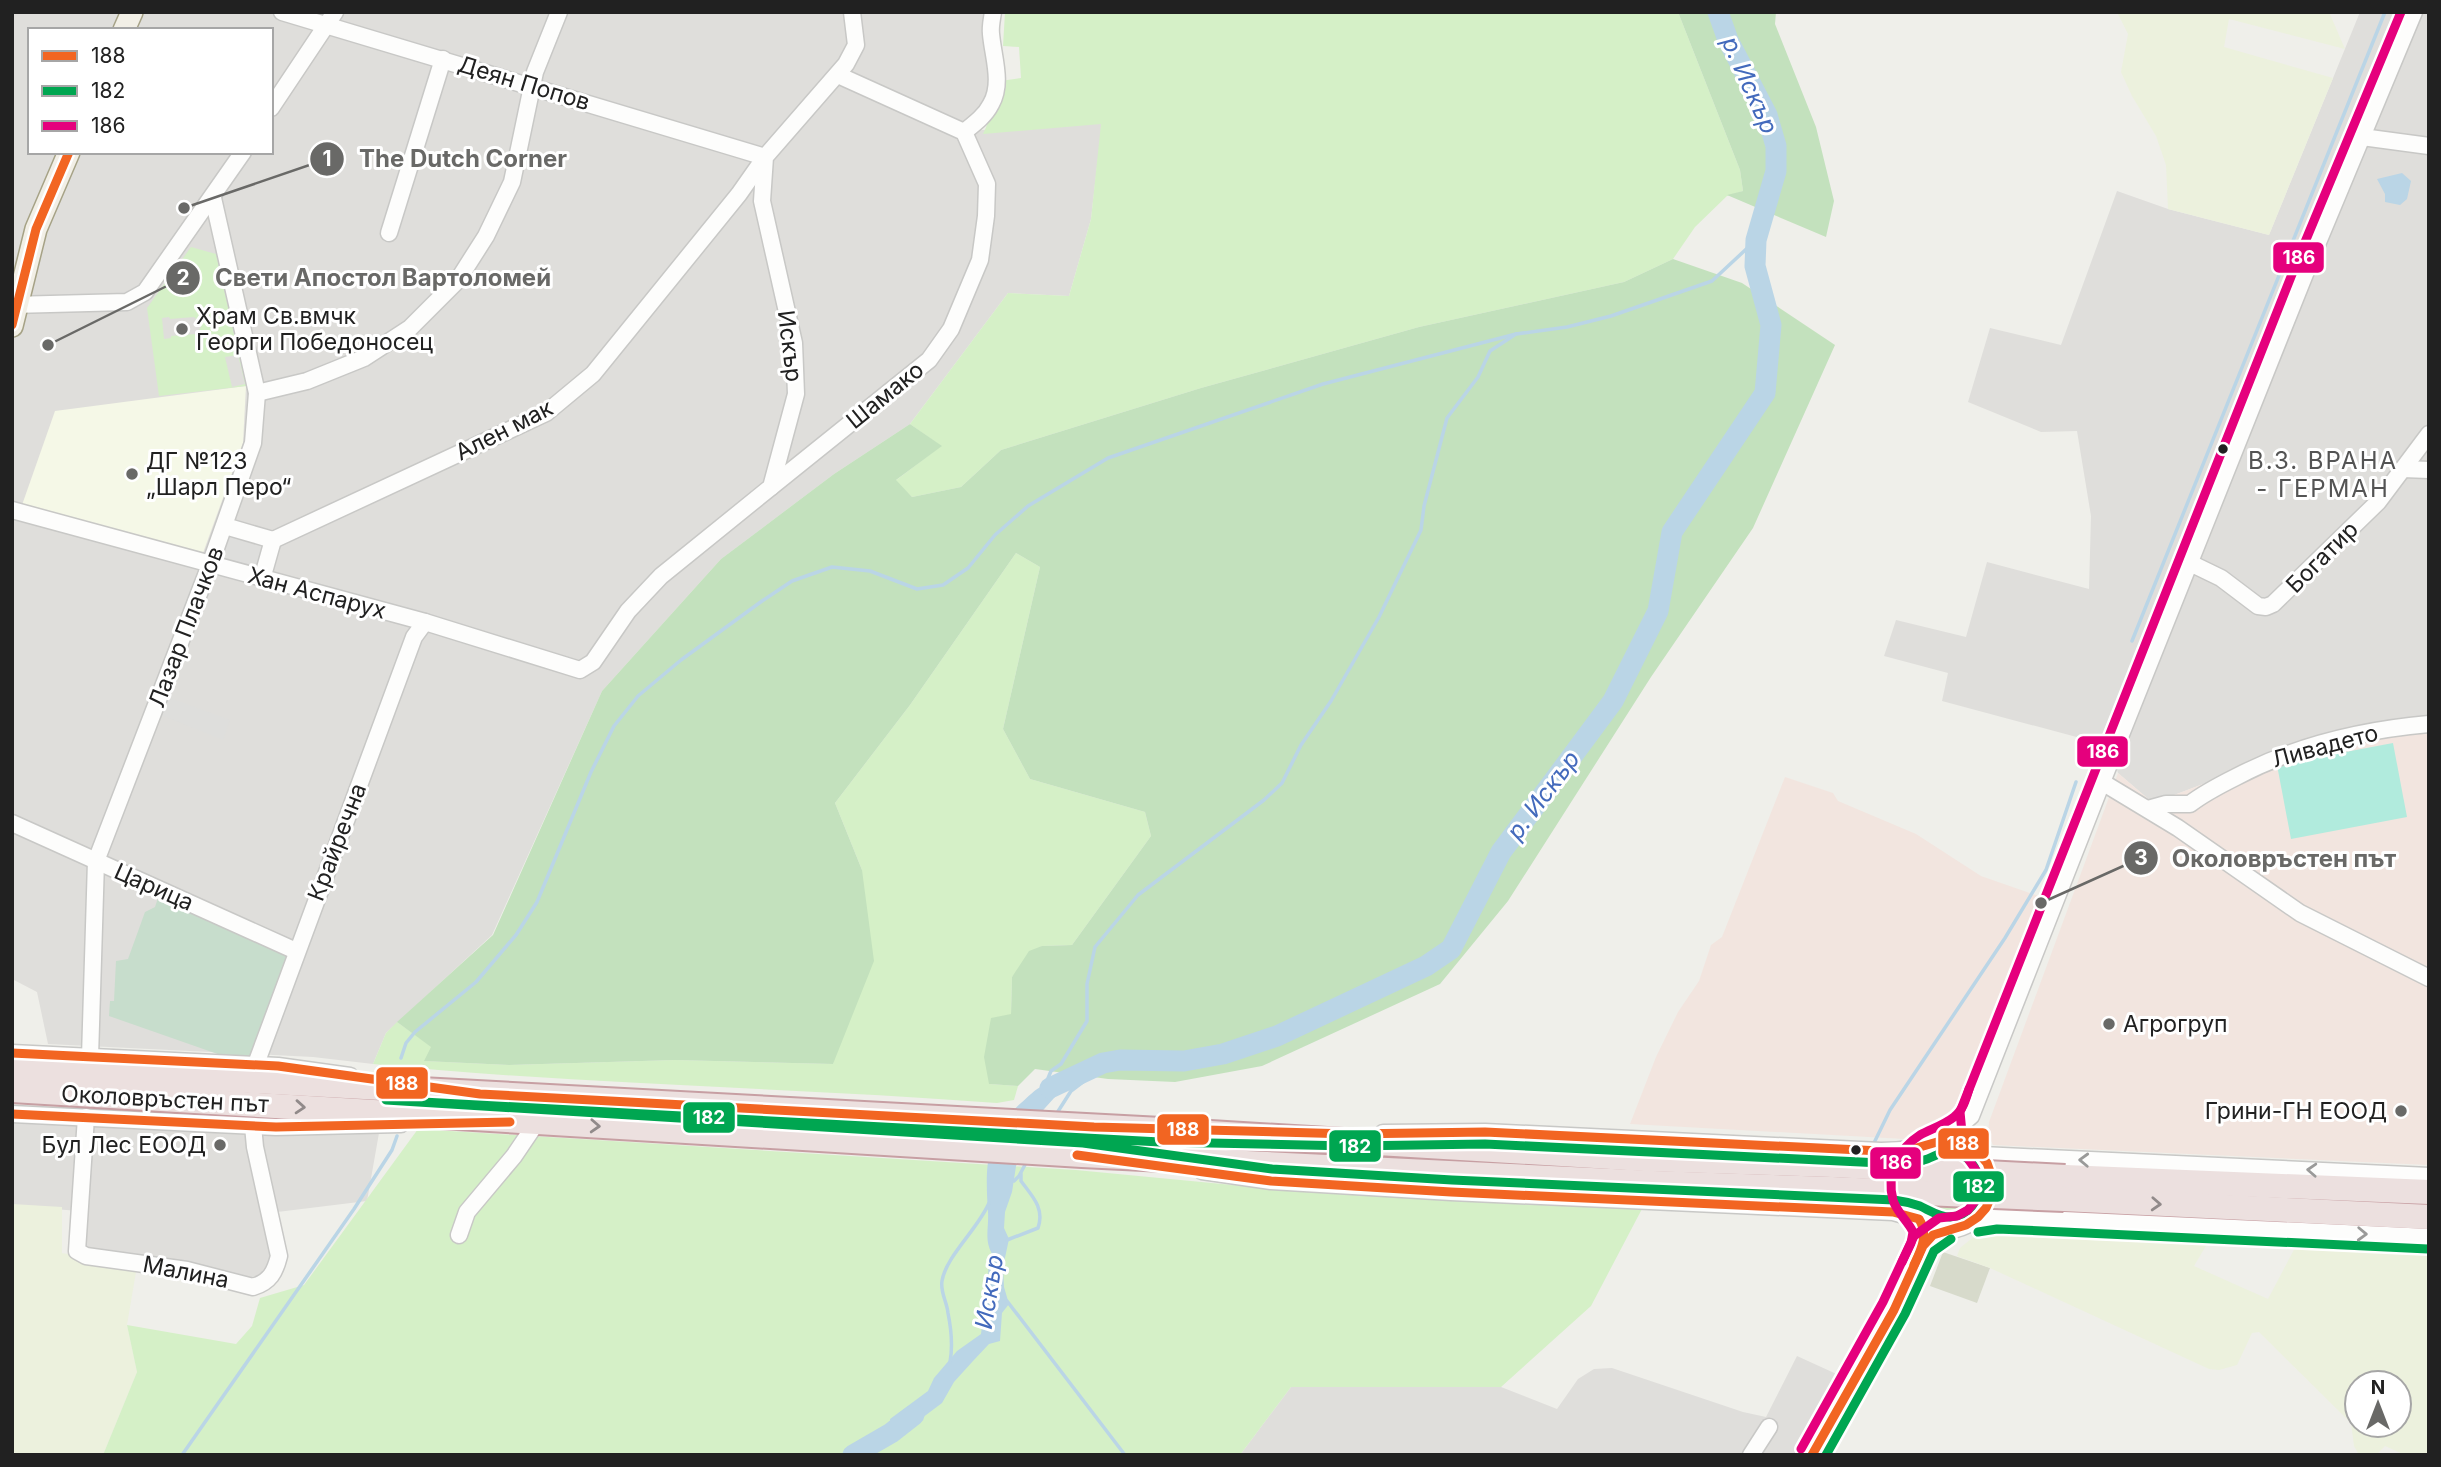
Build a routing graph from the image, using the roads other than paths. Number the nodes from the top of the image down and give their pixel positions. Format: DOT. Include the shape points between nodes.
graph roads {
  1 [pos="132,12"];
  2 [pos="282,12"];
  3 [pos="559,12"];
  4 [pos="852,12"];
  5 [pos="992,12"];
  6 [pos="2414,12"];
  7 [pos="328,17"];
  8 [pos="125,28"];
  9 [pos="443,59"];
  10 [pos="838,75"];
  11 [pos="532,85"];
  12 [pos="273,105"];
  13 [pos="964,132"];
  14 [pos="2362,137"];
  15 [pos="2429,146"];
  16 [pos="68,154"];
  17 [pos="242,154"];
  18 [pos="765,157"];
  19 [pos="213,198"];
  20 [pos="389,233"];
  21 [pos="14,305"];
  22 [pos="12,326"];
  23 [pos="257,393"];
  24 [pos="2429,434"];
  25 [pos="2403,469"];
  26 [pos="2429,470"];
  27 [pos="771,486"];
  28 [pos="12,510"];
  29 [pos="225,526"];
  30 [pos="273,540"];
  31 [pos="2190,563"];
  32 [pos="211,565"];
  33 [pos="262,579"];
  34 [pos="425,622"];
  35 [pos="2429,724"];
  36 [pos="2102,782"];
  37 [pos="2190,804"];
  38 [pos="2148,809"];
  39 [pos="12,823"];
  40 [pos="2178,828"];
  41 [pos="96,861"];
  42 [pos="296,951"];
  43 [pos="2429,978"];
  44 [pos="12,1053"];
  45 [pos="90,1057"];
  46 [pos="256,1065"];
  47 [pos="12,1068"];
  48 [pos="12,1090"];
  49 [pos="480,1094"];
  50 [pos="12,1114"];
  51 [pos="1972,1116"];
  52 [pos="86,1117"];
  53 [pos="532,1122"];
  54 [pos="253,1126"];
  55 [pos="1161,1130"];
  56 [pos="1942,1140"];
  57 [pos="1924,1147"];
  58 [pos="1979,1152"];
  59 [pos="1082,1155"];
  60 [pos="2429,1175"];
  61 [pos="1832,1177"];
  62 [pos="2429,1184"];
  63 [pos="2311,1187"];
  64 [pos="2064,1188"];
  65 [pos="2429,1192"];
  66 [pos="2317,1212"];
  67 [pos="2429,1217"];
  68 [pos="1920,1220"];
  69 [pos="1976,1220"];
  70 [pos="2429,1228"];
  71 [pos="1944,1229"];
  72 [pos="458,1235"];
  73 [pos="2429,1237"];
  74 [pos="1924,1243"];
  75 [pos="1769,1427"];
  76 [pos="1751,1455"];
  77 [pos="1812,1455"];
  1 -- 8 [label="main road"];
  2 -- 7 [label="street, Деян Попов"];
  3 -- 11 [label="street"];
  4 -- 10 [label="street" via="856,45"];
  5 -- 13 [label="street" via="995,93 985,114"];
  6 -- 14 [label="street"];
  7 -- 9 [label="street, Деян Попов"];
  7 -- 12 [label="street"];
  9 -- 11 [label="street, Деян Попов"];
  9 -- 20 [label="street"];
  10 -- 13 [label="street"];
  10 -- 18 [label="street"];
  11 -- 18 [label="street, Деян Попов"];
  11 -- 23 [label="street" via="512,181 486,236 458,280 410,328 363,358 307,381"];
  13 -- 27 [label="street, Шамако" via="987,184 986,216 980,260 951,329 929,360"];
  14 -- 15 [label="street"];
  14 -- 31 [label="street"];
  16 -- 21 [label="main road" via="36,229"];
  17 -- 19 [label="street"];
  18 -- 27 [label="street, Искър" via="762,201 794,343 796,394"];
  18 -- 30 [label="street, Ален мак" via="593,374 546,413"];
  19 -- 21 [label="street" via="137,297 127,302"];
  19 -- 23 [label="street, Лазар Плачков"];
  21 -- 22 [label="main road"];
  23 -- 29 [label="street, Лазар Плачков" via="253,443"];
  24 -- 25 [label="street, Богатир"];
  25 -- 26 [label="street"];
  25 -- 31 [label="street, Богатир" via="2378,502 2273,604 2258,606 2221,578"];
  27 -- 34 [label="street, Хан Аспарух" via="661,576 628,611 593,662 580,670"];
  28 -- 32 [label="street, Хан Аспарух"];
  29 -- 30 [label="street"];
  29 -- 32 [label="street, Лазар Плачков"];
  30 -- 33 [label="street"];
  31 -- 36 [label="street"];
  32 -- 33 [label="street, Хан Аспарух"];
  32 -- 41 [label="street, Лазар Плачков"];
  33 -- 34 [label="street, Хан Аспарух"];
  34 -- 42 [label="street, Крайречна" via="414,637"];
  35 -- 37 [label="street, Ливадето" via="2362,733 2286,753"];
  36 -- 38 [label="street"];
  36 -- 51 [label="street"];
  37 -- 38 [label="street, Ливадето" via="2177,802"];
  37 -- 40 [label="street"];
  38 -- 40 [label="street"];
  39 -- 41 [label="street, Царица"];
  40 -- 43 [label="street" via="2323,927"];
  41 -- 42 [label="street, Царица"];
  41 -- 45 [label="street, Лазар Плачков"];
  42 -- 46 [label="street, Крайречна"];
  44 -- 45 [label="street, Околовръстен път"];
  45 -- 46 [label="street, Околовръстен път"];
  46 -- 49 [label="street, Околовръстен път"];
  47 -- 49 [label="highway, Околовръстен път"];
  48 -- 53 [label="highway, Околовръстен път, one-way"];
  49 -- 55 [label="highway, Околовръстен път"];
  50 -- 52 [label="street, Околовръстен път"];
  51 -- 56 [label="street"];
  51 -- 58 [label="street"];
  52 -- 54 [label="street, Околовръстен път"];
  52 -- 54 [label="street, Малина" via="78,1251 253,1287 270,1278 279,1256"];
  53 -- 54 [label="street, Околовръстен път"];
  53 -- 59 [label="highway, Околовръстен път, one-way"];
  53 -- 72 [label="street" via="514,1156 467,1212"];
  55 -- 57 [label="street" via="1485,1132 1881,1151"];
  55 -- 61 [label="highway, Околовръстен път" via="1630,1158"];
  56 -- 57 [label="street"];
  56 -- 58 [label="street" via="1957,1140"];
  57 -- 68 [label="street" via="1910,1161 1903,1181 1909,1208"];
  60 -- 58 [label="street, one-way"];
  58 -- 69 [label="street" via="1992,1173 1993,1186 1990,1201"];
  59 -- 61 [label="highway, Околовръстен път" via="1653,1183"];
  59 -- 68 [label="street" via="1271,1181 1893,1212"];
  61 -- 64 [label="highway, Околовръстен път, bridge"];
  62 -- 63 [label="highway"];
  63 -- 64 [label="highway, Околовръстен път"];
  63 -- 65 [label="highway, Околовръстен път"];
  64 -- 66 [label="highway, Околовръстен път, one-way"];
  66 -- 67 [label="highway, Околовръстен път"];
  66 -- 70 [label="highway"];
  68 -- 71 [label="street"];
  68 -- 74 [label="street"];
  69 -- 71 [label="street"];
  69 -- 73 [label="street, one-way" via="2022,1218"];
  71 -- 74 [label="street"];
  74 -- 77 [label="street" via="1894,1308"];
  75 -- 76 [label="street"];
}
